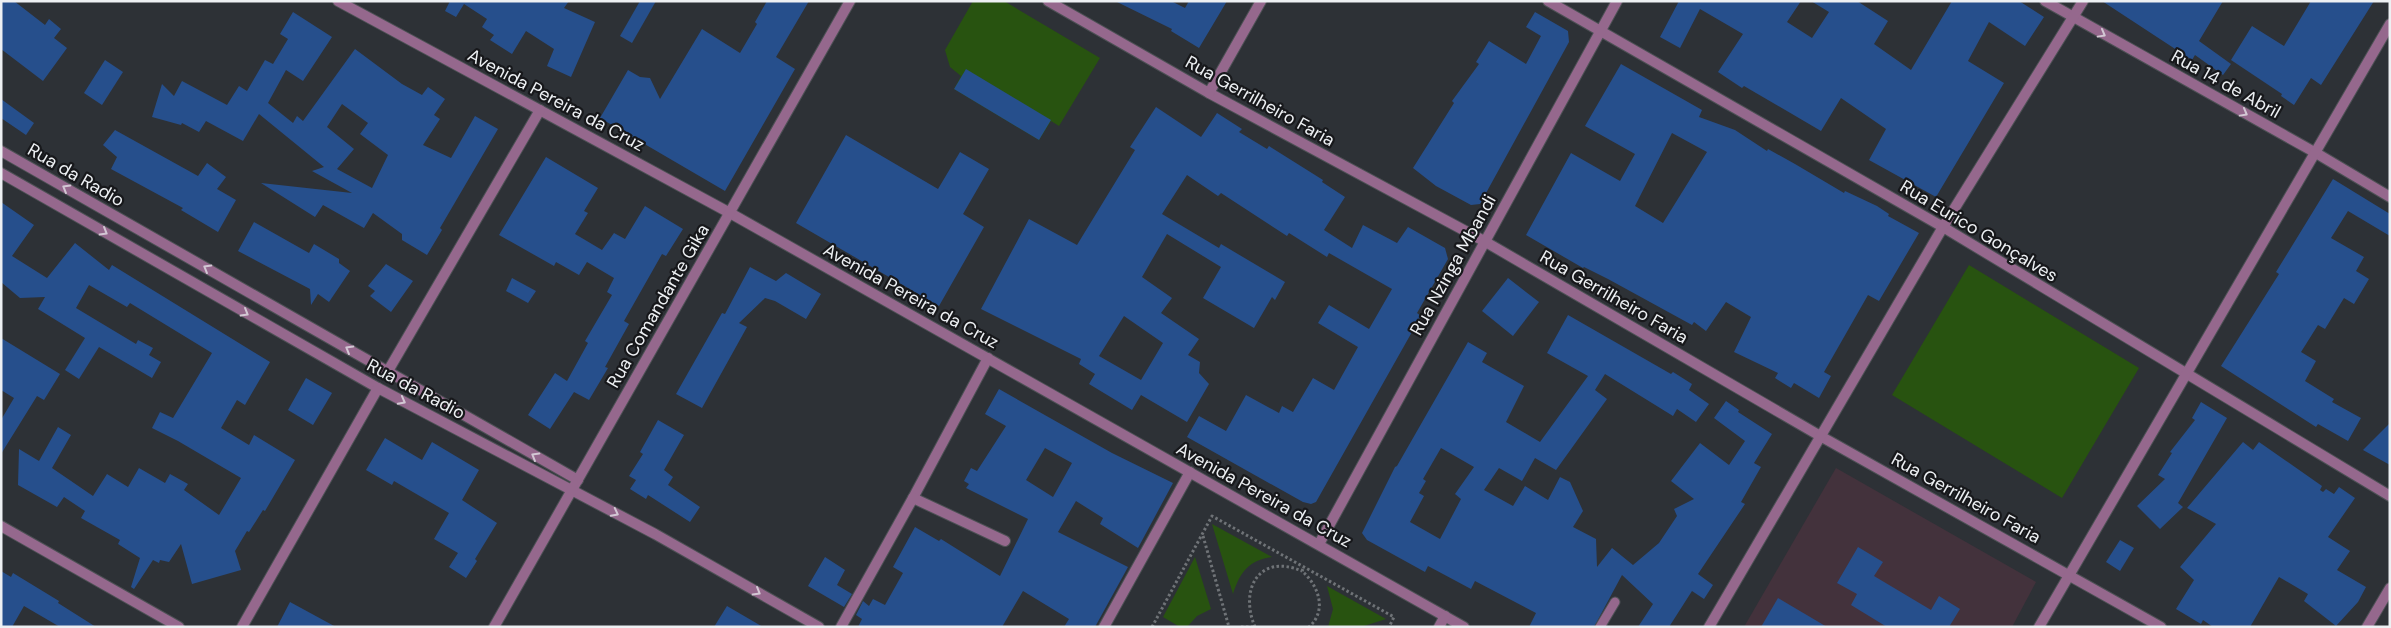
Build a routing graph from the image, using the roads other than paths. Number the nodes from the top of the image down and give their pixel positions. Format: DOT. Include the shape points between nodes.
graph roads {
  1 [pos="338,1"];
  2 [pos="850,1"];
  3 [pos="1048,1"];
  4 [pos="1261,1"];
  5 [pos="1548,1"];
  6 [pos="1617,1"];
  7 [pos="2045,1"];
  8 [pos="2083,1"];
  9 [pos="2073,18"];
  10 [pos="2390,24"];
  11 [pos="1600,31"];
  12 [pos="1209,93"];
  13 [pos="540,110"];
  14 [pos="1,151"];
  15 [pos="2316,153"];
  16 [pos="1,173"];
  17 [pos="2390,198"];
  18 [pos="730,213"];
  19 [pos="1943,227"];
  20 [pos="1484,241"];
  21 [pos="988,358"];
  22 [pos="388,372"];
  23 [pos="2187,375"];
  24 [pos="378,388"];
  25 [pos="1822,437"];
  26 [pos="1190,472"];
  27 [pos="578,480"];
  28 [pos="571,491"];
  29 [pos="2390,496"];
  30 [pos="913,498"];
  31 [pos="1,526"];
  32 [pos="1005,541"];
  33 [pos="1319,544"];
  34 [pos="2070,575"];
  35 [pos="2390,588"];
  36 [pos="1615,602"];
  37 [pos="1445,616"];
  38 [pos="808,624"];
  39 [pos="179,627"];
  40 [pos="242,627"];
  41 [pos="494,627"];
  42 [pos="819,627"];
  43 [pos="841,627"];
  44 [pos="1104,627"];
  45 [pos="1439,627"];
  46 [pos="1464,627"];
  47 [pos="1600,627"];
  48 [pos="1709,627"];
  49 [pos="2039,627"];
  50 [pos="2161,627"];
  51 [pos="2366,627"];
  1 -- 13 [label="street, Avenida Pereira da Cruz"];
  2 -- 18 [label="street, Rua Comandante Gika"];
  3 -- 12 [label="street, Rua Gerrilheiro Faria"];
  4 -- 12 [label="street"];
  5 -- 11 [label="street, Rua Eurico Gonçalves"];
  6 -- 11 [label="street, Rua Nzinga Mbandi"];
  7 -- 9 [label="street, Rua 14 de Abril"];
  8 -- 9 [label="street"];
  9 -- 15 [label="street, Rua 14 de Abril, one-way"];
  9 -- 19 [label="street"];
  10 -- 15 [label="street"];
  11 -- 19 [label="street, Rua Eurico Gonçalves"];
  11 -- 20 [label="street, Rua Nzinga Mbandi"];
  12 -- 20 [label="street, Rua Gerrilheiro Faria"];
  13 -- 18 [label="street, Avenida Pereira da Cruz"];
  13 -- 22 [label="street"];
  22 -- 14 [label="street, Rua da Radio, one-way"];
  15 -- 17 [label="street, Rua 14 de Abril"];
  15 -- 23 [label="street"];
  16 -- 24 [label="street, Rua da Radio, one-way"];
  18 -- 21 [label="street, Avenida Pereira da Cruz"];
  18 -- 27 [label="street, Rua Comandante Gika"];
  19 -- 23 [label="street, Rua Eurico Gonçalves"];
  19 -- 25 [label="street"];
  20 -- 25 [label="street, Rua Gerrilheiro Faria"];
  20 -- 33 [label="street, Rua Nzinga Mbandi"];
  21 -- 26 [label="street, Avenida Pereira da Cruz"];
  21 -- 30 [label="street"];
  27 -- 22 [label="street, Rua da Radio, one-way"];
  23 -- 29 [label="street, Rua Eurico Gonçalves"];
  23 -- 34 [label="street"];
  24 -- 28 [label="street, Rua da Radio, one-way"];
  24 -- 40 [label="street"];
  25 -- 34 [label="street, Rua Gerrilheiro Faria"];
  25 -- 48 [label="street"];
  26 -- 33 [label="street, Avenida Pereira da Cruz"];
  26 -- 44 [label="street"];
  27 -- 28 [label="street, Rua Comandante Gika"];
  28 -- 38 [label="street, Rua da Radio, one-way" via="655,534"];
  28 -- 41 [label="street, Rua Comandante Gika"];
  30 -- 32 [label="street"];
  30 -- 43 [label="street"];
  31 -- 39 [label="street"];
  33 -- 37 [label="street, Avenida Pereira da Cruz"];
  34 -- 49 [label="street"];
  34 -- 50 [label="street, Rua Gerrilheiro Faria"];
  35 -- 51 [label="street"];
  36 -- 47 [label="lane"];
  37 -- 45 [label="street"];
  37 -- 46 [label="street, Avenida Pereira da Cruz"];
  38 -- 42 [label="street, Rua da Radio"];
}
